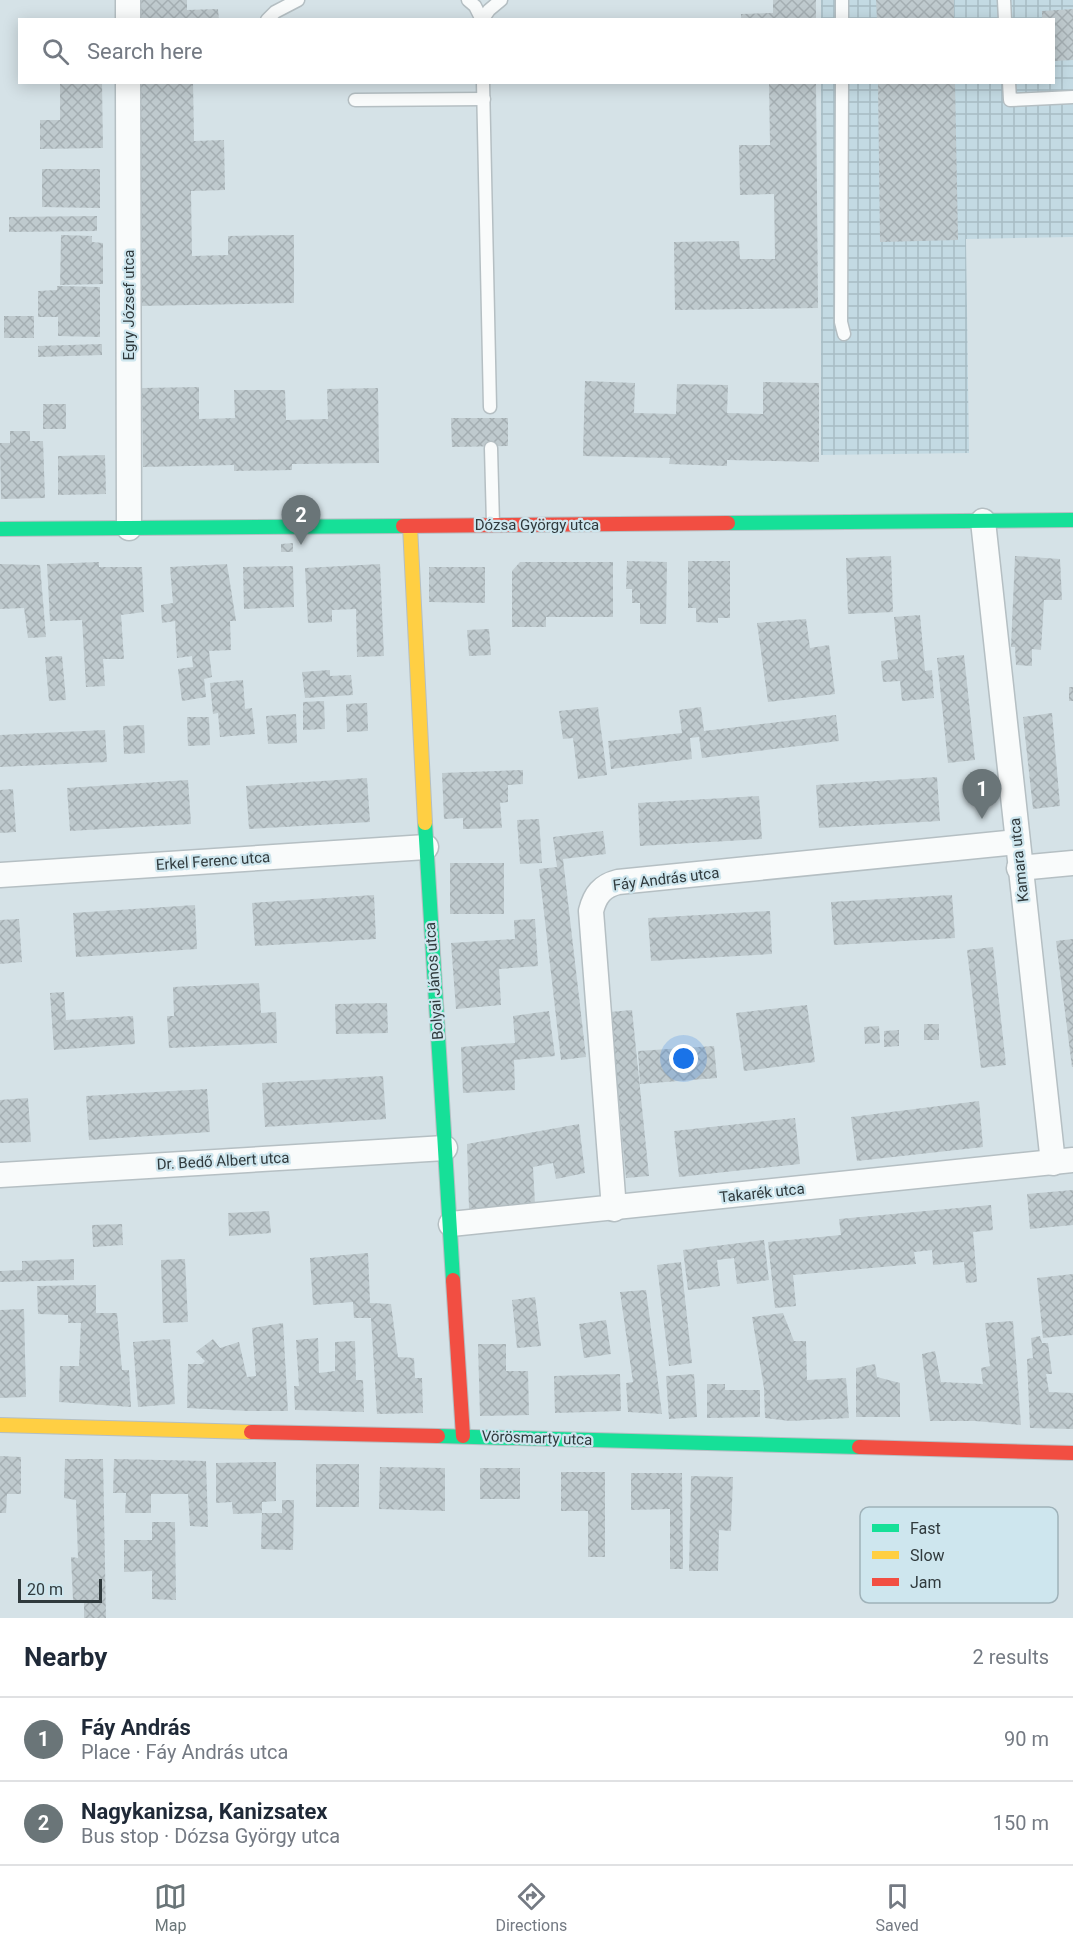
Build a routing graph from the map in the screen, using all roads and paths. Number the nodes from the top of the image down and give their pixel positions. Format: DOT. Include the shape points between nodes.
graph roads {
  1 [pos="128,0"];
  2 [pos="298,0"];
  3 [pos="468,0"];
  4 [pos="501,0"];
  5 [pos="842,0"];
  6 [pos="1004,0"];
  7 [pos="128,18"];
  8 [pos="269,18"];
  9 [pos="481,18"];
  10 [pos="483,18"];
  11 [pos="842,18"];
  12 [pos="1005,18"];
  13 [pos="128,84"];
  14 [pos="483,84"];
  15 [pos="842,84"];
  16 [pos="1009,84"];
  17 [pos="1073,97"];
  18 [pos="484,99"];
  19 [pos="355,100"];
  20 [pos="844,334"];
  21 [pos="490,407"];
  22 [pos="491,448"];
  23 [pos="1073,520"];
  24 [pos="984,521"];
  25 [pos="410,526"];
  26 [pos="493,526"];
  27 [pos="129,528"];
  28 [pos="0,529"];
  29 [pos="1017,842"];
  30 [pos="426,847"];
  31 [pos="1073,863"];
  32 [pos="1019,868"];
  33 [pos="0,874"];
  34 [pos="446,1148"];
  35 [pos="1063,1161"];
  36 [pos="0,1174"];
  37 [pos="614,1209"];
  38 [pos="451,1224"];
  39 [pos="0,1425"];
  40 [pos="464,1436"];
  41 [pos="1073,1453"];
  1 -- 7 [label="street"];
  2 -- 8 [label="lane"];
  3 -- 9 [label="lane"];
  4 -- 10 [label="lane"];
  5 -- 11 [label="lane"];
  6 -- 12 [label="lane"];
  13 -- 27 [label="street, Egry József utca"];
  14 -- 18 [label="lane"];
  15 -- 20 [label="lane"];
  16 -- 17 [label="lane" via="1010,100"];
  18 -- 19 [label="lane"];
  18 -- 21 [label="lane"];
  22 -- 26 [label="lane"];
  23 -- 24 [label="street, Dózsa György utca"];
  24 -- 26 [label="street, Dózsa György utca"];
  24 -- 29 [label="street, Kamara utca"];
  25 -- 26 [label="street, Dózsa György utca"];
  25 -- 27 [label="street, Dózsa György utca"];
  25 -- 30 [label="street, Bolyai János utca"];
  27 -- 28 [label="street, Dózsa György utca"];
  29 -- 32 [label="street, Kamara utca"];
  29 -- 37 [label="street, Fáy András utca" via="618,882 602,889 591,911"];
  30 -- 33 [label="street, Erkel Ferenc utca"];
  30 -- 34 [label="street, Bolyai János utca"];
  31 -- 32 [label="street"];
  32 -- 35 [label="street, Kamara utca"];
  34 -- 36 [label="street, Dr. Bedő Albert utca"];
  34 -- 38 [label="street, Bolyai János utca"];
  35 -- 37 [label="street, Takarék utca"];
  37 -- 38 [label="street, Takarék utca"];
  38 -- 40 [label="street, Bolyai János utca"];
  39 -- 40 [label="street, Vörösmarty utca"];
  40 -- 41 [label="street, Vörösmarty utca"];
}
